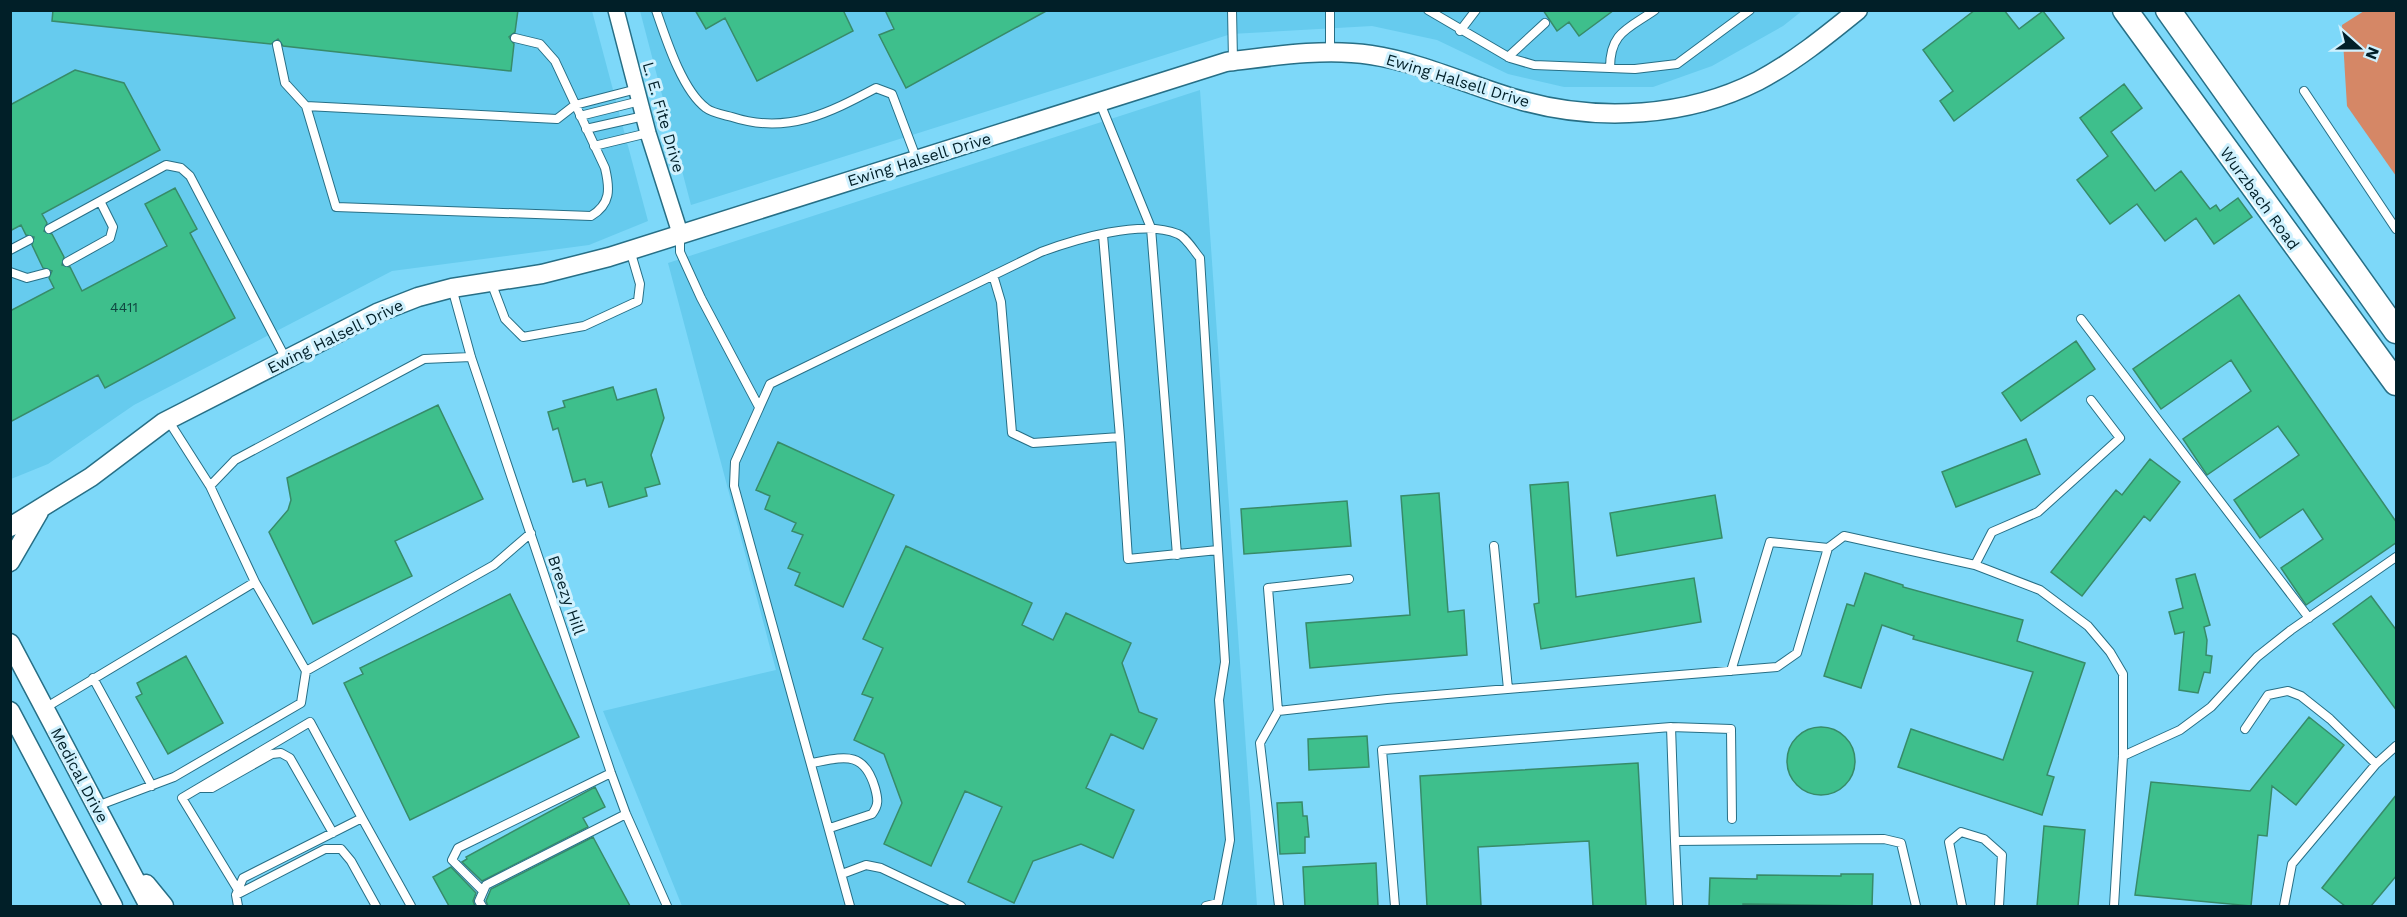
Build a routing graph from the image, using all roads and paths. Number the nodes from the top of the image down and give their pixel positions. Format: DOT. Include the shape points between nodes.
graph roads {
  1 [pos="616,10"];
  2 [pos="656,10"];
  3 [pos="1232,10"];
  4 [pos="1330,10"];
  5 [pos="1428,10"];
  6 [pos="1476,10"];
  7 [pos="1655,10"];
  8 [pos="1750,10"];
  9 [pos="1858,10"];
  10 [pos="2125,10"];
  11 [pos="2168,10"];
  12 [pos="1545,23"];
  13 [pos="1461,32"];
  14 [pos="515,38"];
  15 [pos="277,45"];
  16 [pos="1330,53"];
  17 [pos="1508,57"];
  18 [pos="1233,61"];
  19 [pos="1610,68"];
  20 [pos="2304,91"];
  21 [pos="640,102"];
  22 [pos="1100,102"];
  23 [pos="575,105"];
  24 [pos="306,106"];
  25 [pos="580,116"];
  26 [pos="586,129"];
  27 [pos="648,133"];
  28 [pos="594,146"];
  29 [pos="917,160"];
  30 [pos="100,201"];
  31 [pos="1151,228"];
  32 [pos="49,229"];
  33 [pos="2397,229"];
  34 [pos="680,233"];
  35 [pos="1103,235"];
  36 [pos="29,240"];
  37 [pos="10,250"];
  38 [pos="630,250"];
  39 [pos="67,262"];
  40 [pos="10,272"];
  41 [pos="46,273"];
  42 [pos="993,275"];
  43 [pos="491,282"];
  44 [pos="452,288"];
  45 [pos="2081,319"];
  46 [pos="2397,331"];
  47 [pos="471,357"];
  48 [pos="286,359"];
  49 [pos="2397,383"];
  50 [pos="2091,400"];
  51 [pos="759,407"];
  52 [pos="168,420"];
  53 [pos="1120,437"];
  54 [pos="210,486"];
  55 [pos="10,510"];
  56 [pos="40,510"];
  57 [pos="10,527"];
  58 [pos="531,533"];
  59 [pos="1494,546"];
  60 [pos="1828,548"];
  61 [pos="1218,550"];
  62 [pos="1177,555"];
  63 [pos="2397,557"];
  64 [pos="10,562"];
  65 [pos="1975,566"];
  66 [pos="1349,579"];
  67 [pos="255,582"];
  68 [pos="2309,618"];
  69 [pos="10,643"];
  70 [pos="306,671"];
  71 [pos="1731,671"];
  72 [pos="93,678"];
  73 [pos="1508,689"];
  74 [pos="45,708"];
  75 [pos="10,711"];
  76 [pos="1278,711"];
  77 [pos="1671,727"];
  78 [pos="2245,729"];
  79 [pos="2397,746"];
  80 [pos="2123,756"];
  81 [pos="812,763"];
  82 [pos="2376,764"];
  83 [pos="611,773"];
  84 [pos="152,786"];
  85 [pos="198,788"];
  86 [pos="96,806"];
  87 [pos="626,814"];
  88 [pos="362,818"];
  89 [pos="1732,819"];
  90 [pos="830,828"];
  91 [pos="333,833"];
  92 [pos="1675,841"];
  93 [pos="124,857"];
  94 [pos="842,874"];
  95 [pos="483,891"];
  96 [pos="236,900"];
  97 [pos="108,901"];
  98 [pos="149,906"];
  99 [pos="164,906"];
  100 [pos="376,906"];
  101 [pos="411,906"];
  102 [pos="482,906"];
  103 [pos="668,906"];
  104 [pos="850,906"];
  105 [pos="961,906"];
  106 [pos="1206,906"];
  107 [pos="1279,906"];
  108 [pos="1395,906"];
  109 [pos="1678,906"];
  110 [pos="1916,906"];
  111 [pos="1962,906"];
  112 [pos="1999,906"];
  113 [pos="2114,906"];
  114 [pos="2284,906"];
  1 -- 21 [label="street, L. E. Fite Drive"];
  2 -- 29 [label="lane" via="689,87 706,109 746,122 784,125 832,111 876,88 892,94"];
  3 -- 18 [label="lane"];
  4 -- 16 [label="lane"];
  5 -- 13 [label="lane"];
  6 -- 13 [label="lane"];
  7 -- 19 [label="lane" via="1617,37 1610,50"];
  8 -- 19 [label="lane" via="1677,64"];
  9 -- 16 [label="street, Ewing Halsell Drive" via="1797,57 1758,80 1709,100 1649,111 1603,114 1555,108 1401,60"];
  10 -- 49 [label="main road, Wurzbach Road"];
  11 -- 46 [label="main road, Wurzbach Road"];
  12 -- 17 [label="lane"];
  13 -- 17 [label="lane"];
  14 -- 23 [label="lane" via="540,44 555,62"];
  15 -- 24 [label="lane" via="285,82"];
  16 -- 18 [label="street, Ewing Halsell Drive"];
  17 -- 19 [label="lane" via="1534,64"];
  18 -- 22 [label="street, Ewing Halsell Drive"];
  20 -- 33 [label="lane"];
  21 -- 23 [label="lane"];
  21 -- 25 [label="lane"];
  21 -- 26 [label="lane"];
  21 -- 27 [label="street, L. E. Fite Drive"];
  22 -- 29 [label="street, Ewing Halsell Drive"];
  22 -- 31 [label="lane"];
  23 -- 24 [label="lane" via="557,119"];
  23 -- 25 [label="lane"];
  24 -- 28 [label="lane" via="336,207 591,216 602,209 609,185"];
  25 -- 26 [label="lane"];
  26 -- 28 [label="lane"];
  27 -- 28 [label="lane"];
  27 -- 34 [label="street, L. E. Fite Drive"];
  29 -- 34 [label="street, Ewing Halsell Drive"];
  30 -- 32 [label="lane"];
  30 -- 39 [label="lane" via="113,227 110,238"];
  30 -- 48 [label="lane" via="166,165 186,172"];
  31 -- 35 [label="lane"];
  31 -- 61 [label="lane" via="1180,234 1200,258"];
  31 -- 62 [label="lane"];
  34 -- 38 [label="street, Ewing Halsell Drive"];
  34 -- 51 [label="lane" via="681,255"];
  35 -- 42 [label="lane" via="1050,249"];
  35 -- 53 [label="lane"];
  36 -- 37 [label="lane"];
  38 -- 43 [label="street, Ewing Halsell Drive" via="552,272"];
  38 -- 43 [label="lane" via="640,284 638,301 584,326 524,337 505,319"];
  40 -- 41 [label="lane" via="27,278"];
  42 -- 51 [label="lane" via="770,384"];
  42 -- 53 [label="lane" via="1001,302 1012,433 1033,443"];
  43 -- 44 [label="street, Ewing Halsell Drive"];
  44 -- 47 [label="lane, Breezy Hill"];
  44 -- 48 [label="street, Ewing Halsell Drive" via="377,313"];
  45 -- 68 [label="lane"];
  47 -- 54 [label="lane" via="424,359 235,460"];
  47 -- 58 [label="lane, Breezy Hill"];
  48 -- 52 [label="street, Ewing Halsell Drive"];
  50 -- 65 [label="lane" via="2120,438 2038,512 1992,532"];
  51 -- 81 [label="lane" via="735,462 734,486"];
  52 -- 54 [label="lane"];
  52 -- 56 [label="street, Ewing Halsell Drive"];
  53 -- 62 [label="lane" via="1128,559"];
  54 -- 67 [label="lane"];
  55 -- 56 [label="street"];
  56 -- 57 [label="street, Ewing Halsell Drive"];
  56 -- 64 [label="street"];
  58 -- 70 [label="lane" via="494,565"];
  58 -- 83 [label="lane, Breezy Hill"];
  59 -- 73 [label="lane"];
  60 -- 65 [label="lane" via="1844,536"];
  60 -- 71 [label="lane" via="1797,653 1777,667"];
  60 -- 71 [label="lane" via="1770,542"];
  61 -- 62 [label="lane"];
  61 -- 106 [label="lane" via="1225,662 1219,700 1230,840 1218,903"];
  63 -- 68 [label="lane"];
  65 -- 80 [label="lane" via="2040,590 2088,626 2110,652 2123,674"];
  66 -- 76 [label="lane" via="1268,588"];
  67 -- 70 [label="lane"];
  67 -- 72 [label="lane"];
  68 -- 80 [label="lane" via="2258,657 2211,707 2188,725"];
  69 -- 74 [label="street, Medical Drive"];
  70 -- 84 [label="lane" via="301,703"];
  71 -- 73 [label="lane"];
  72 -- 74 [label="lane"];
  72 -- 84 [label="lane"];
  73 -- 76 [label="lane"];
  74 -- 86 [label="street, Medical Drive"];
  75 -- 97 [label="street, Medical Drive"];
  76 -- 107 [label="lane" via="1260,743"];
  77 -- 89 [label="lane" via="1731,729"];
  77 -- 92 [label="lane"];
  77 -- 108 [label="lane" via="1382,750"];
  78 -- 82 [label="lane" via="2268,695 2288,691 2311,702"];
  79 -- 82 [label="lane"];
  80 -- 113 [label="lane"];
  81 -- 90 [label="lane"];
  81 -- 90 [label="lane" via="842,757 854,759 870,771 876,790 878,799 872,814"];
  82 -- 114 [label="lane" via="2292,864"];
  83 -- 87 [label="lane, Breezy Hill"];
  83 -- 95 [label="lane" via="458,848 452,860"];
  84 -- 86 [label="lane"];
  85 -- 88 [label="lane" via="310,722"];
  85 -- 91 [label="lane" via="212,788 272,754 281,753 290,758"];
  85 -- 96 [label="lane" via="182,798"];
  86 -- 93 [label="street, Medical Drive"];
  87 -- 95 [label="lane" via="496,879"];
  87 -- 103 [label="lane, Breezy Hill"];
  88 -- 91 [label="lane"];
  88 -- 101 [label="lane"];
  90 -- 94 [label="lane"];
  91 -- 96 [label="lane" via="243,878"];
  92 -- 109 [label="lane"];
  92 -- 110 [label="lane" via="1884,839 1900,843"];
  93 -- 98 [label="street, Medical Drive"];
  93 -- 99 [label="street"];
  94 -- 104 [label="lane"];
  94 -- 105 [label="lane" via="866,865 881,868"];
  95 -- 102 [label="lane" via="479,901"];
  96 -- 100 [label="lane" via="325,849 341,849"];
  111 -- 112 [label="lane" via="1949,842 1961,832 1984,839 2002,855"];
}
